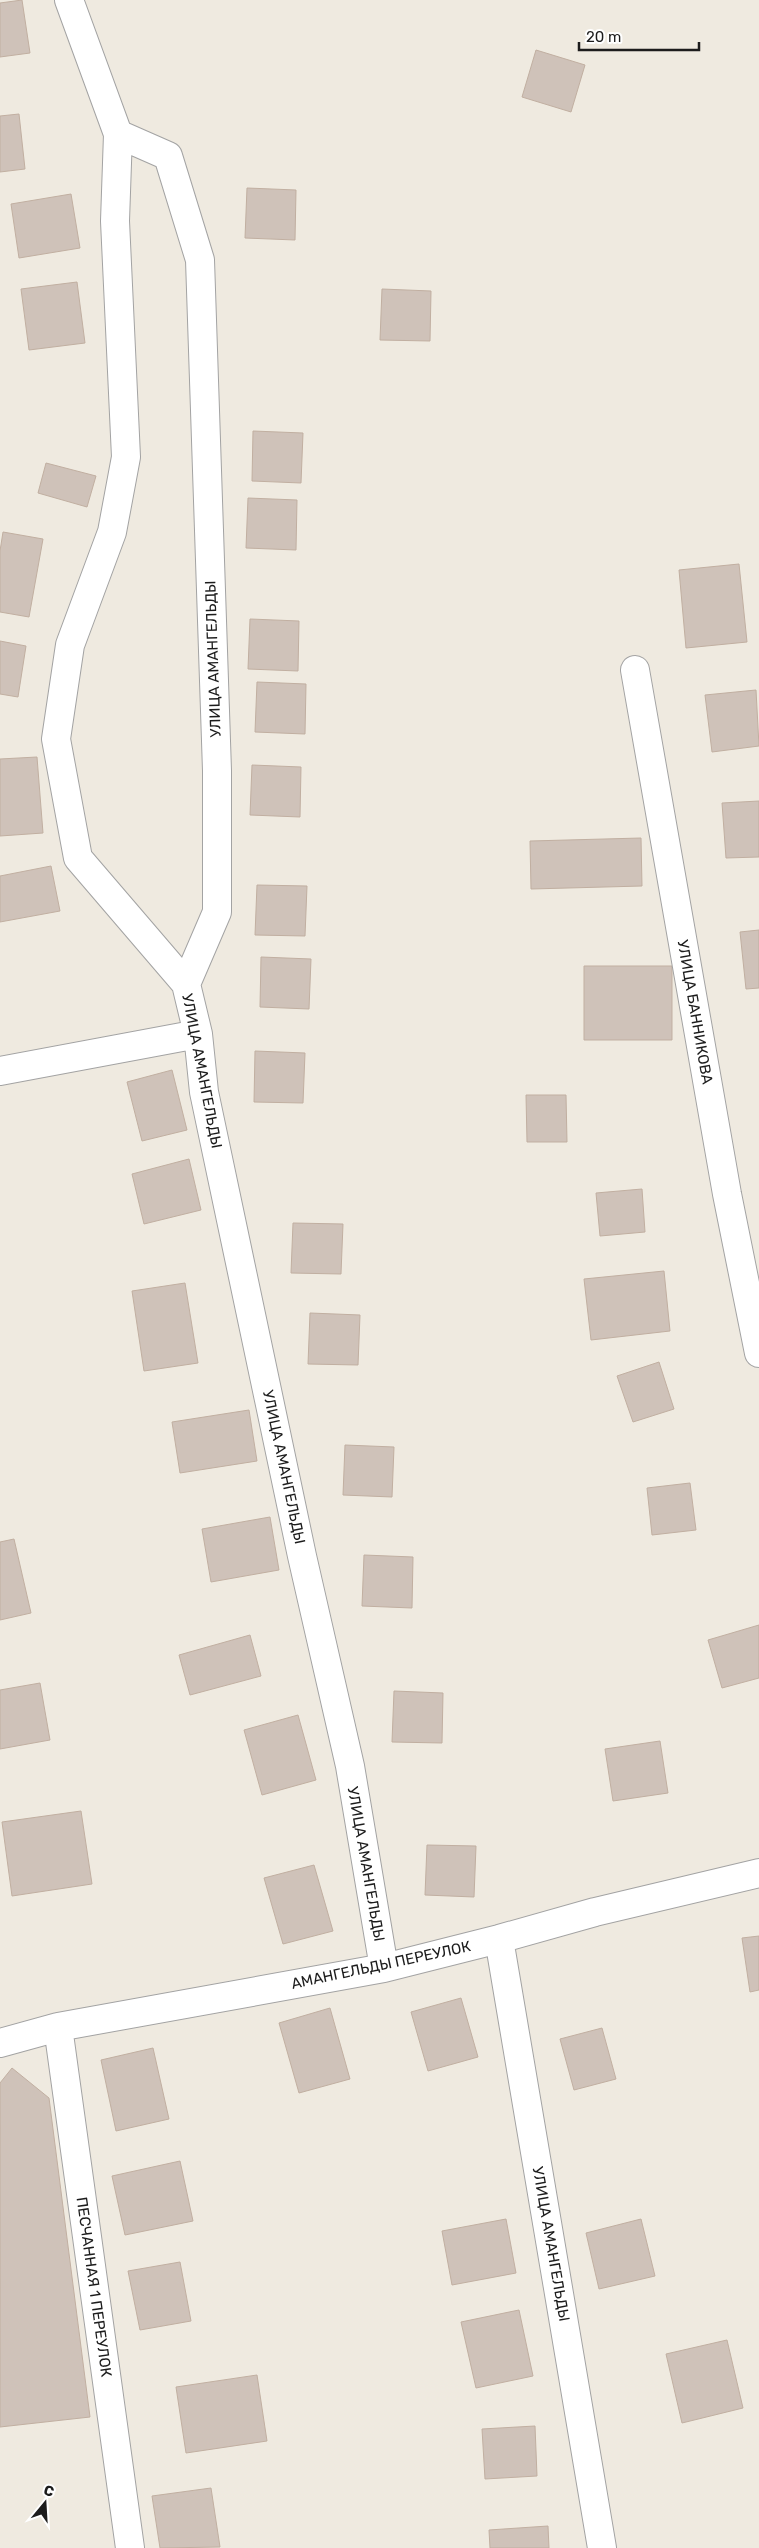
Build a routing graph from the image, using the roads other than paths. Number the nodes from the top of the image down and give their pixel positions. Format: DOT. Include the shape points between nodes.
graph roads {
  1 [pos="69,0"];
  2 [pos="118,134"];
  3 [pos="635,670"];
  4 [pos="186,984"];
  5 [pos="198,1034"];
  6 [pos="0,1071"];
  7 [pos="759,1353"];
  8 [pos="759,1873"];
  9 [pos="499,1940"];
  10 [pos="384,1968"];
  11 [pos="58,2027"];
  12 [pos="0,2043"];
  13 [pos="130,2548"];
  14 [pos="602,2548"];
  1 -- 2 [label="street"];
  2 -- 4 [label="street, УЛИЦА АМАНГЕЛЬДЫ" via="168,156 200,260 216,761 217,912"];
  2 -- 4 [label="street" via="115,220 126,457 112,532 70,645 56,739 78,858"];
  3 -- 7 [label="street, УЛИЦА БАННИКОВА" via="727,1194"];
  4 -- 5 [label="street, УЛИЦА АМАНГЕЛЬДЫ"];
  5 -- 6 [label="street"];
  5 -- 10 [label="street, УЛИЦА АМАНГЕЛЬДЫ" via="204,1092 350,1766"];
  8 -- 9 [label="street, АМАНГЕЛЬДЫ ПЕРЕУЛОК" via="595,1912"];
  9 -- 10 [label="street, АМАНГЕЛЬДЫ ПЕРЕУЛОК"];
  9 -- 14 [label="street, УЛИЦА АМАНГЕЛЬДЫ"];
  10 -- 11 [label="street, АМАНГЕЛЬДЫ ПЕРЕУЛОК"];
  11 -- 12 [label="street, АМАНГЕЛЬДЫ ПЕРЕУЛОК"];
  11 -- 13 [label="street, ПЕСЧАННАЯ 1 ПЕРЕУЛОК"];
}
